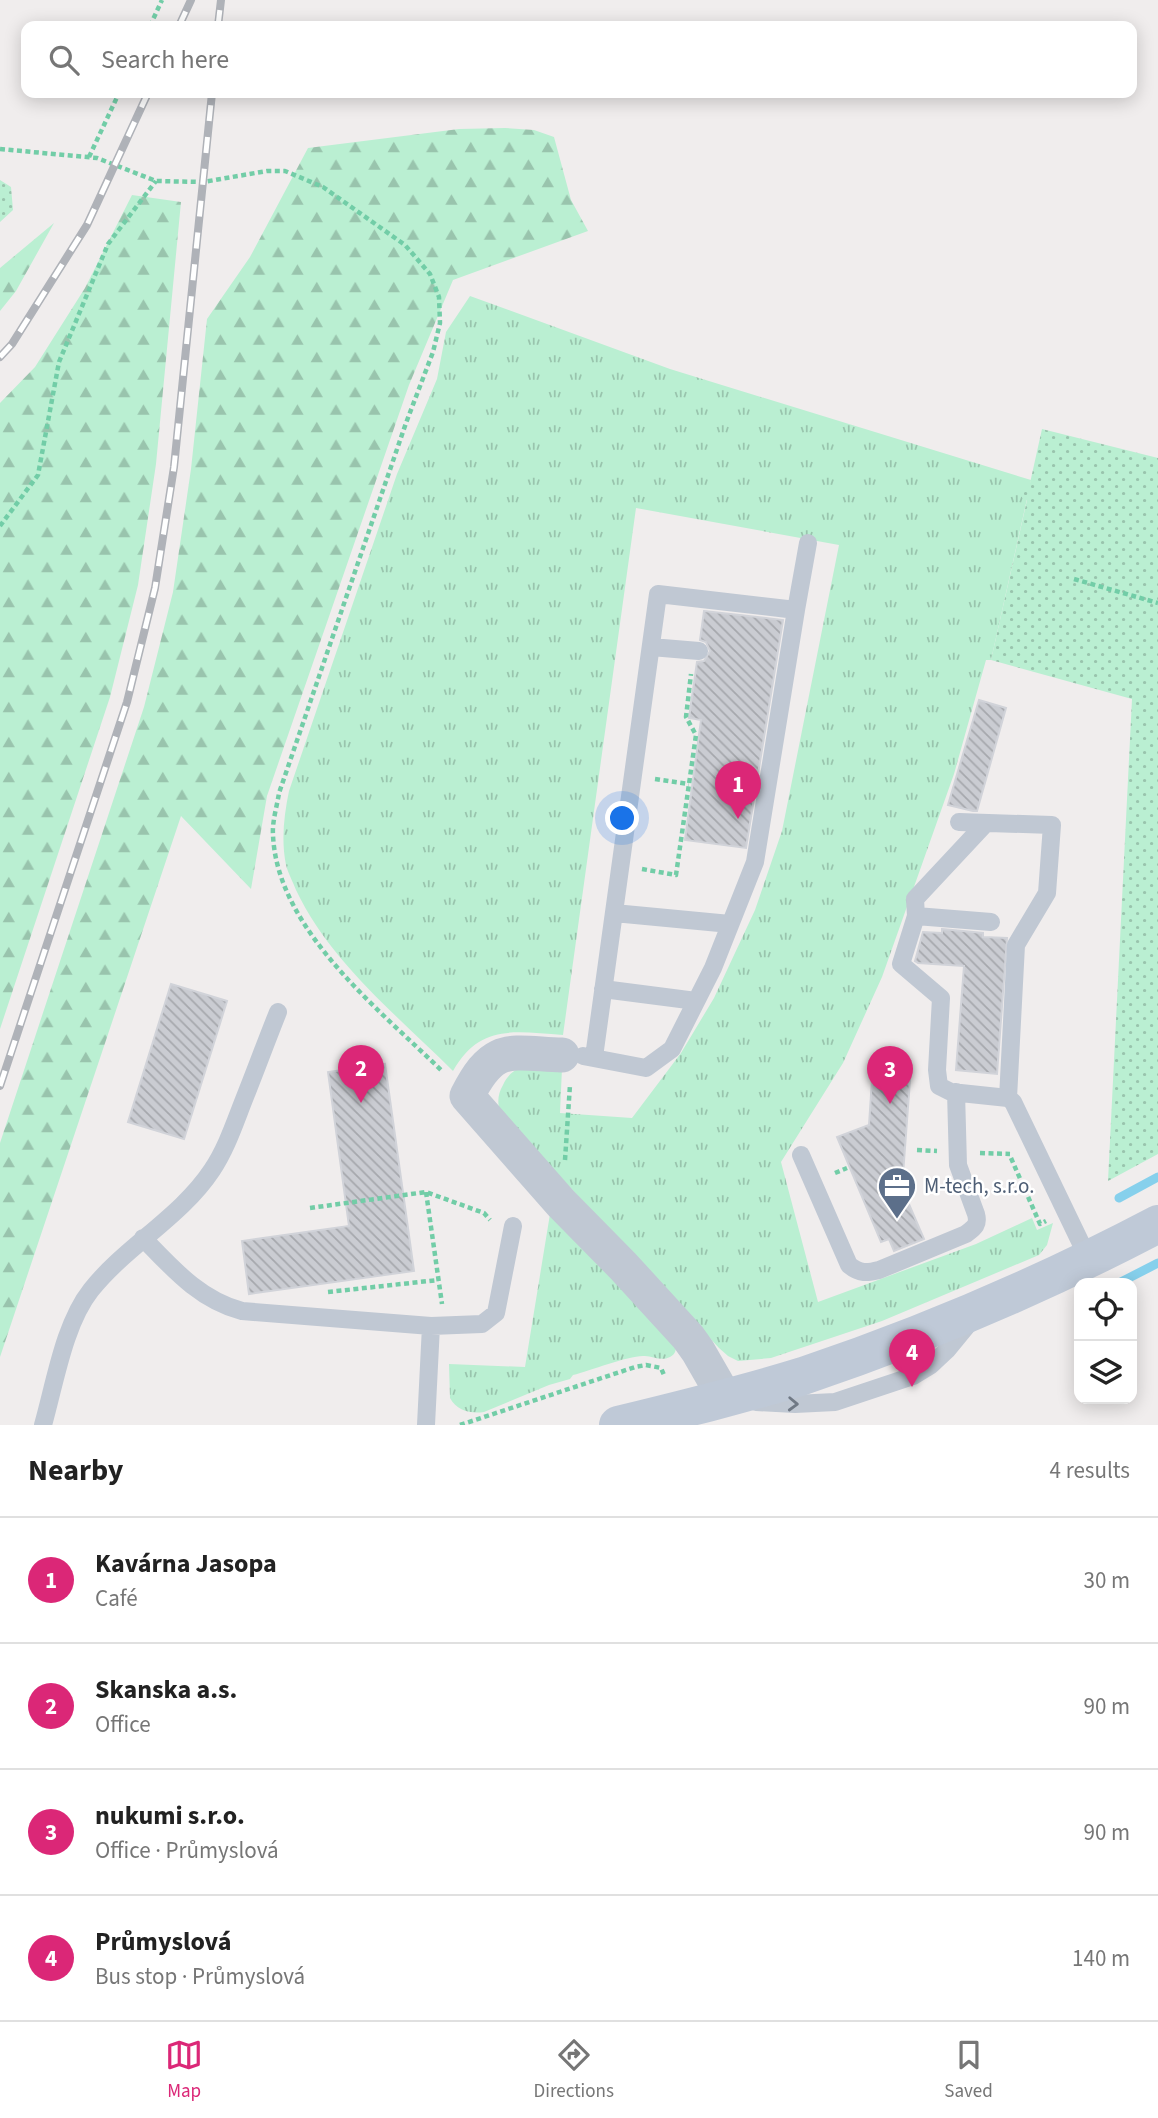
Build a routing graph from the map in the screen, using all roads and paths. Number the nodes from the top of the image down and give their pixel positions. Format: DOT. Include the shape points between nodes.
graph roads {
  1 [pos="162,0"];
  2 [pos="152,21"];
  3 [pos="117,98"];
  4 [pos="0,149"];
  5 [pos="89,157"];
  6 [pos="156,181"];
  7 [pos="0,526"];
  8 [pos="808,543"];
  9 [pos="1074,579"];
  10 [pos="1158,603"];
  11 [pos="796,610"];
  12 [pos="650,647"];
  13 [pos="696,651"];
  14 [pos="632,776"];
  15 [pos="689,784"];
  16 [pos="959,822"];
  17 [pos="986,823"];
  18 [pos="620,866"];
  19 [pos="614,913"];
  20 [pos="916,916"];
  21 [pos="992,922"];
  22 [pos="730,924"];
  23 [pos="603,989"];
  24 [pos="696,1001"];
  25 [pos="278,1012"];
  26 [pos="578,1056"];
  27 [pos="956,1092"];
  28 [pos="467,1096"];
  29 [pos="1008,1098"];
  30 [pos="801,1155"];
  31 [pos="426,1192"];
  32 [pos="310,1208"];
  33 [pos="1158,1224"];
  34 [pos="513,1226"];
  35 [pos="144,1238"];
  36 [pos="510,1245"];
  37 [pos="1088,1258"];
  38 [pos="439,1280"];
  39 [pos="318,1293"];
  40 [pos="438,1326"];
  41 [pos="664,1375"];
  42 [pos="725,1398"];
  43 [pos="43,1425"];
  44 [pos="426,1425"];
  45 [pos="460,1425"];
  46 [pos="618,1425"];
  1 -- 2 [label="path"];
  3 -- 5 [label="path"];
  4 -- 5 [label="path"];
  5 -- 6 [label="path"];
  6 -- 7 [label="path" via="108,244 60,362 37,475"];
  6 -- 28 [label="path" via="203,183 267,171 285,172 323,187 405,245 430,274 439,297 440,323 433,352 279,793 273,834 286,896 312,936"];
  8 -- 11 [label="lane"];
  9 -- 10 [label="path"];
  11 -- 12 [label="lane" via="658,594"];
  11 -- 22 [label="lane" via="755,862"];
  12 -- 13 [label="lane"];
  12 -- 14 [label="lane"];
  13 -- 15 [label="path" via="686,718 696,736"];
  14 -- 15 [label="path"];
  14 -- 18 [label="lane"];
  15 -- 18 [label="path" via="676,875"];
  16 -- 17 [label="lane"];
  17 -- 20 [label="lane" via="915,899"];
  17 -- 29 [label="lane" via="1052,825 1047,893 1016,945"];
  18 -- 19 [label="lane"];
  19 -- 22 [label="lane"];
  19 -- 23 [label="lane"];
  20 -- 21 [label="lane"];
  20 -- 27 [label="lane" via="901,964 941,998 937,1083"];
  22 -- 24 [label="lane"];
  23 -- 24 [label="lane"];
  23 -- 26 [label="lane"];
  24 -- 26 [label="lane" via="672,1049 646,1068"];
  25 -- 35 [label="lane" via="212,1171"];
  26 -- 28 [label="street" via="512,1053 494,1058 480,1071"];
  27 -- 29 [label="lane"];
  27 -- 30 [label="lane" via="958,1165 978,1221 975,1228 879,1270 868,1273 849,1265"];
  28 -- 42 [label="street" via="688,1337"];
  29 -- 37 [label="lane" via="1019,1111"];
  31 -- 32 [label="path"];
  31 -- 36 [label="path" via="484,1213"];
  31 -- 38 [label="path"];
  33 -- 37 [label="main road"];
  34 -- 36 [label="lane"];
  35 -- 40 [label="lane" via="186,1282 228,1307"];
  35 -- 43 [label="lane" via="107,1272 80,1306"];
  36 -- 40 [label="lane" via="496,1313 482,1324"];
  37 -- 42 [label="main road" via="979,1310 802,1376"];
  38 -- 39 [label="path"];
  38 -- 40 [label="path"];
  40 -- 44 [label="lane"];
  41 -- 45 [label="path" via="661,1368 635,1367"];
  42 -- 46 [label="main road"];
}
